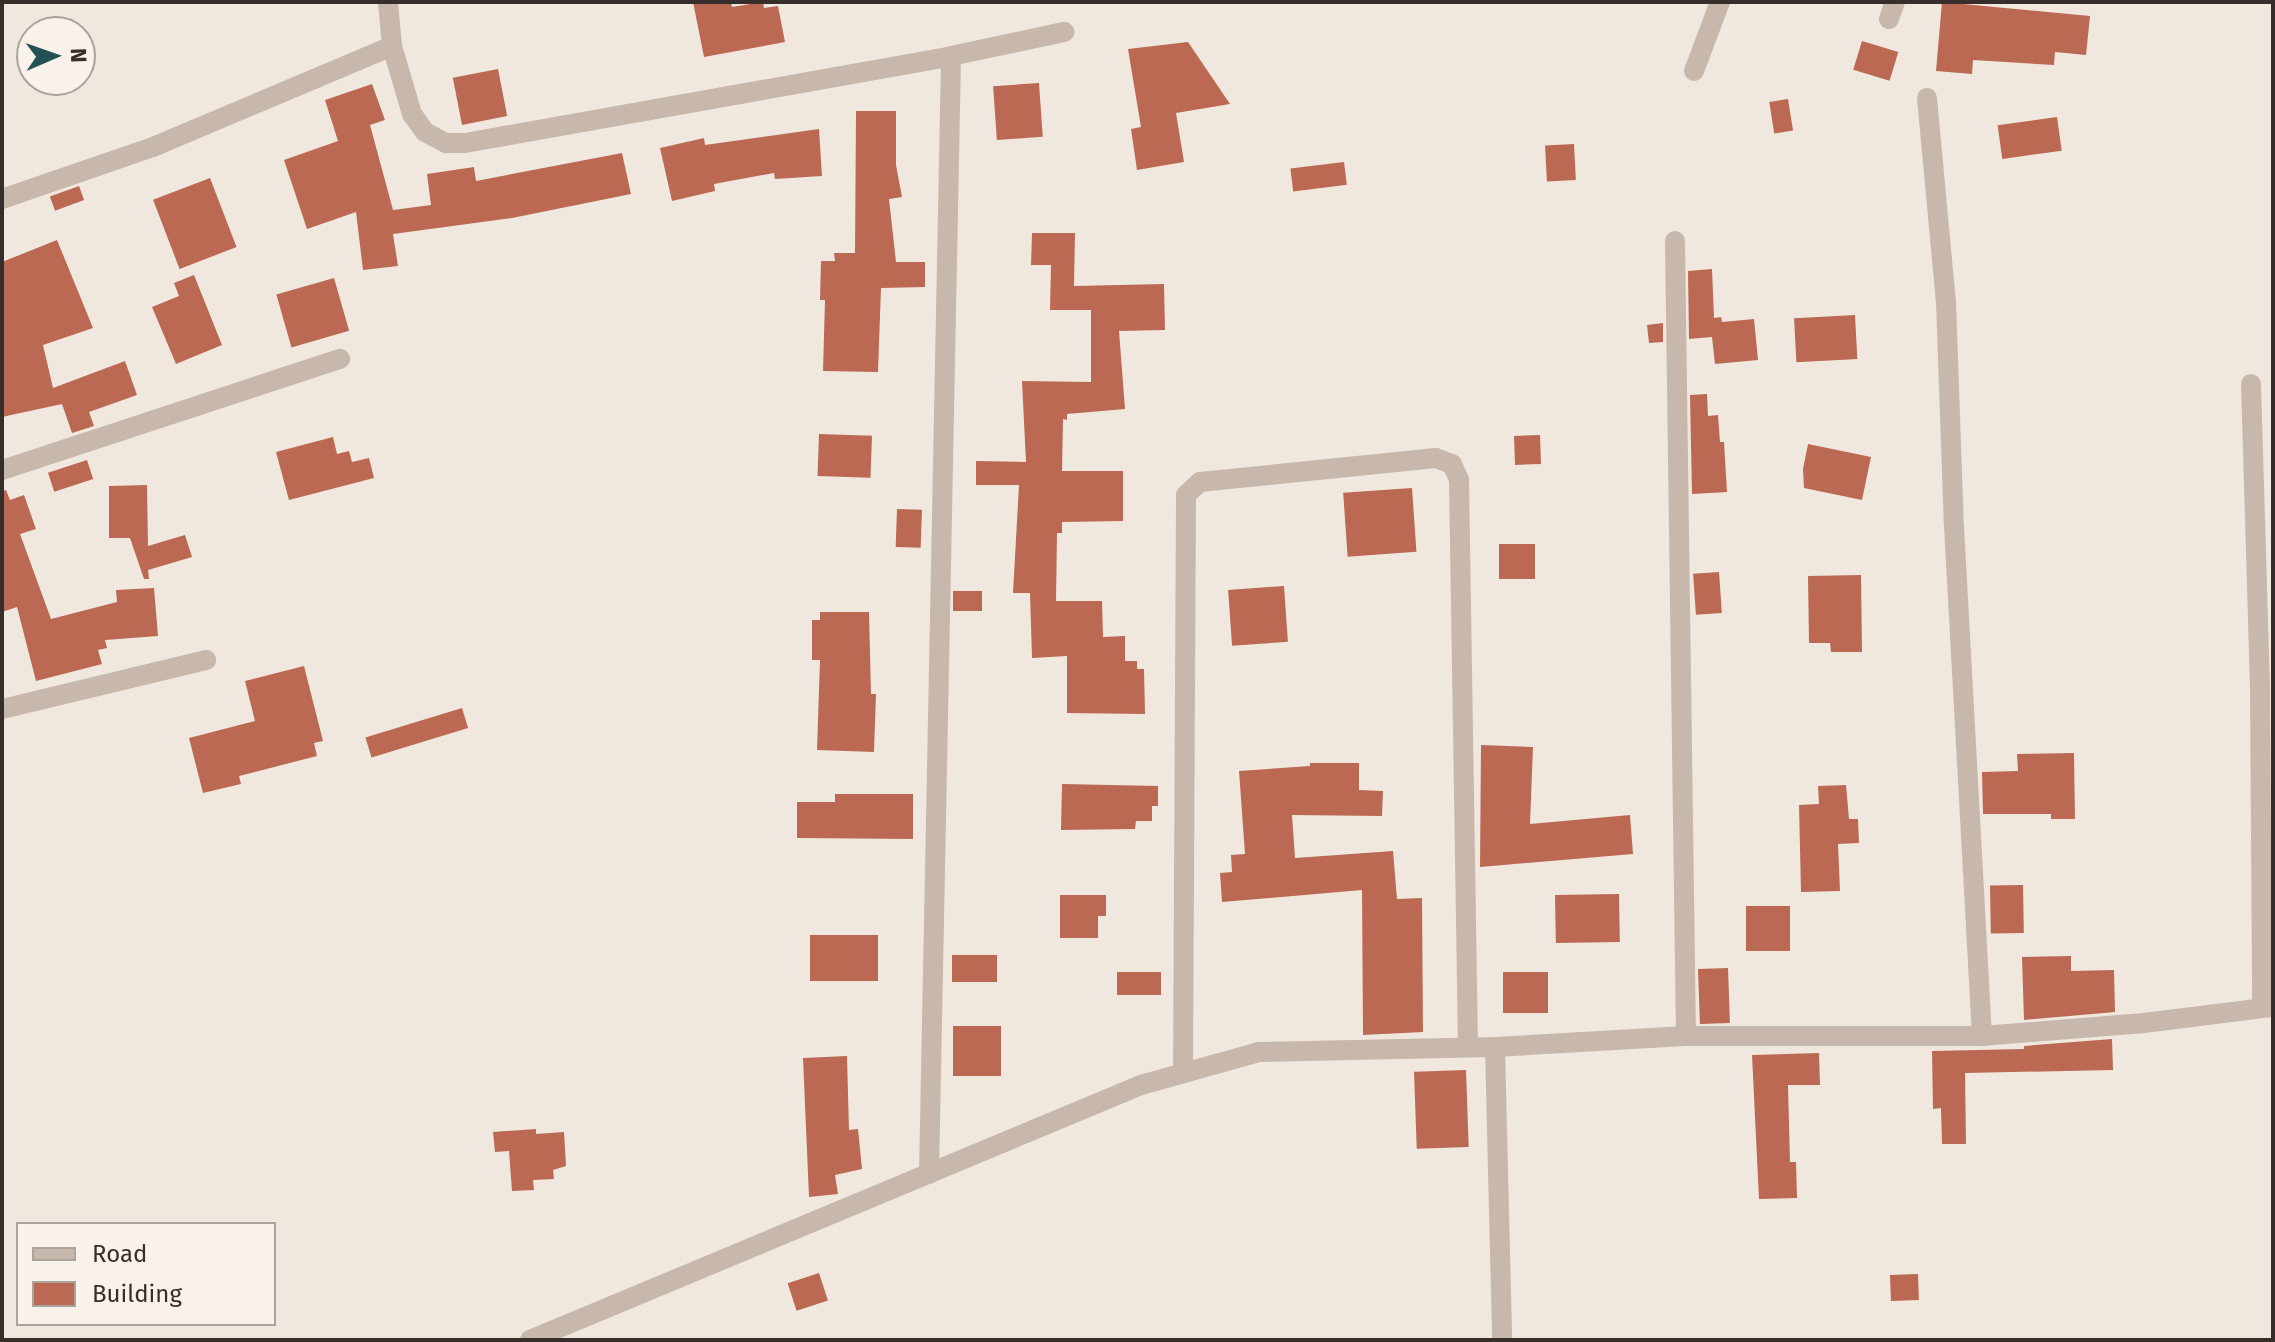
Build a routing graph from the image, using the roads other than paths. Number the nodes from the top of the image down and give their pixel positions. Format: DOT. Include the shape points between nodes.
graph roads {
  1 [pos="388,2"];
  2 [pos="1720,2"];
  3 [pos="1064,32"];
  4 [pos="392,46"];
  5 [pos="951,56"];
  6 [pos="1694,71"];
  7 [pos="1927,98"];
  8 [pos="2,199"];
  9 [pos="1675,241"];
  10 [pos="340,359"];
  11 [pos="2251,384"];
  12 [pos="2,470"];
  13 [pos="206,660"];
  14 [pos="2,709"];
  15 [pos="2268,1008"];
  16 [pos="1686,1036"];
  17 [pos="1982,1036"];
  18 [pos="1468,1047"];
  19 [pos="1495,1047"];
  20 [pos="1183,1071"];
  21 [pos="929,1174"];
  22 [pos="538,1339"];
  23 [pos="1502,1340"];
  1 -- 4 [label="street"];
  2 -- 6 [label="street"];
  3 -- 5 [label="street"];
  4 -- 5 [label="street" via="412,114 425,132 446,143"];
  4 -- 8 [label="street" via="153,147"];
  5 -- 21 [label="street"];
  7 -- 17 [label="street" via="1946,301"];
  9 -- 16 [label="street"];
  10 -- 12 [label="street"];
  11 -- 15 [label="street"];
  13 -- 14 [label="street"];
  15 -- 17 [label="street"];
  16 -- 17 [label="street"];
  16 -- 19 [label="street"];
  18 -- 19 [label="street"];
  18 -- 20 [label="street" via="1259,1052"];
  18 -- 20 [label="street" via="1459,480 1452,464 1436,458 1200,482 1186,495"];
  19 -- 23 [label="street"];
  20 -- 21 [label="street"];
  21 -- 22 [label="street"];
}
